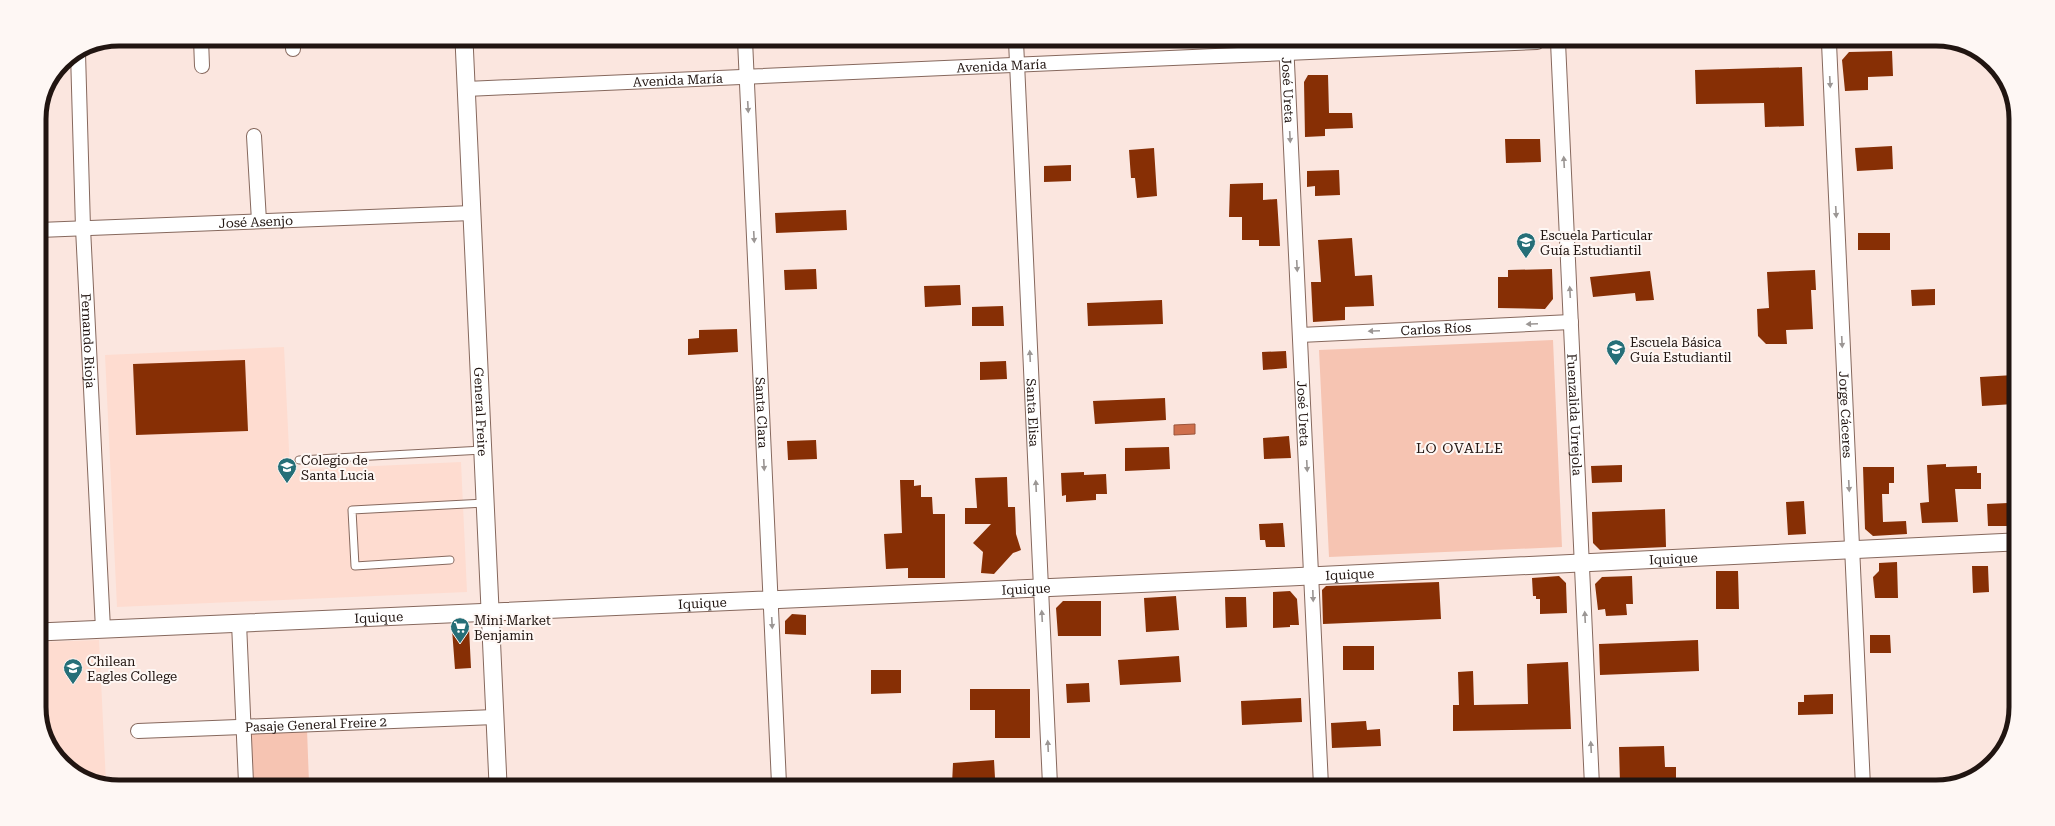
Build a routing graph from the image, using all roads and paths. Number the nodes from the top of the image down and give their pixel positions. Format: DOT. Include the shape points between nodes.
graph roads {
  1 [pos="201,46"];
  2 [pos="464,46"];
  3 [pos="745,46"];
  4 [pos="1016,46"];
  5 [pos="1370,46"];
  6 [pos="1558,46"];
  7 [pos="1829,46"];
  8 [pos="1286,48"];
  9 [pos="78,59"];
  10 [pos="202,66"];
  11 [pos="1017,66"];
  12 [pos="747,77"];
  13 [pos="466,89"];
  14 [pos="254,136"];
  15 [pos="472,213"];
  16 [pos="259,221"];
  17 [pos="83,228"];
  18 [pos="46,230"];
  19 [pos="1571,322"];
  20 [pos="1300,335"];
  21 [pos="483,450"];
  22 [pos="299,460"];
  23 [pos="485,503"];
  24 [pos="2009,542"];
  25 [pos="1852,549"];
  26 [pos="450,560"];
  27 [pos="1582,562"];
  28 [pos="1312,576"];
  29 [pos="1041,588"];
  30 [pos="770,600"];
  31 [pos="490,612"];
  32 [pos="239,623"];
  33 [pos="103,629"];
  34 [pos="46,632"];
  35 [pos="495,717"];
  36 [pos="244,727"];
  37 [pos="138,731"];
  38 [pos="246,780"];
  39 [pos="498,780"];
  40 [pos="779,780"];
  41 [pos="1050,780"];
  42 [pos="1321,780"];
  43 [pos="1592,780"];
  44 [pos="1863,780"];
  1 -- 10 [label="street"];
  2 -- 13 [label="street, General Freire"];
  3 -- 12 [label="street, Santa Clara"];
  4 -- 11 [label="street, Santa Elisa"];
  5 -- 8 [label="street, Avenida María"];
  19 -- 6 [label="street, Fuenzalida Urrejola, one-way"];
  7 -- 25 [label="street, Jorge Cáceres, one-way"];
  8 -- 11 [label="street, Avenida María"];
  8 -- 20 [label="street, José Ureta, one-way"];
  9 -- 17 [label="street, Fernando Rioja"];
  11 -- 12 [label="street, Avenida María"];
  29 -- 11 [label="street, Santa Elisa, one-way"];
  12 -- 13 [label="street, Avenida María"];
  12 -- 30 [label="street, Santa Clara, one-way"];
  13 -- 15 [label="street, General Freire"];
  14 -- 16 [label="street"];
  15 -- 16 [label="street, José Asenjo"];
  15 -- 21 [label="street, General Freire"];
  16 -- 17 [label="street, José Asenjo"];
  17 -- 18 [label="street, José Asenjo"];
  17 -- 33 [label="street, Fernando Rioja"];
  19 -- 20 [label="street, Carlos Ríos, one-way"];
  19 -- 27 [label="street, Fuenzalida Urrejola"];
  20 -- 28 [label="street, José Ureta, one-way"];
  21 -- 22 [label="lane"];
  21 -- 23 [label="street, General Freire"];
  23 -- 26 [label="lane" via="352,510 355,566"];
  23 -- 31 [label="street, General Freire"];
  24 -- 25 [label="street, Iquique"];
  25 -- 27 [label="street, Iquique"];
  25 -- 44 [label="street, Jorge Cáceres"];
  27 -- 28 [label="street, Iquique"];
  43 -- 27 [label="street, Fuenzalida Urrejola, one-way"];
  28 -- 29 [label="street, Iquique"];
  28 -- 42 [label="street, José Ureta, one-way"];
  29 -- 30 [label="street, Iquique"];
  41 -- 29 [label="street, Santa Elisa, one-way"];
  30 -- 31 [label="street, Iquique"];
  30 -- 40 [label="street, Santa Clara, one-way"];
  31 -- 32 [label="street, Iquique"];
  31 -- 35 [label="street, General Freire"];
  32 -- 33 [label="street, Iquique"];
  32 -- 36 [label="street"];
  33 -- 34 [label="street, Iquique"];
  35 -- 36 [label="street, Pasaje General Freire 2"];
  35 -- 39 [label="street, General Freire"];
  36 -- 37 [label="street, Pasaje General Freire 2"];
  36 -- 38 [label="street"];
}
